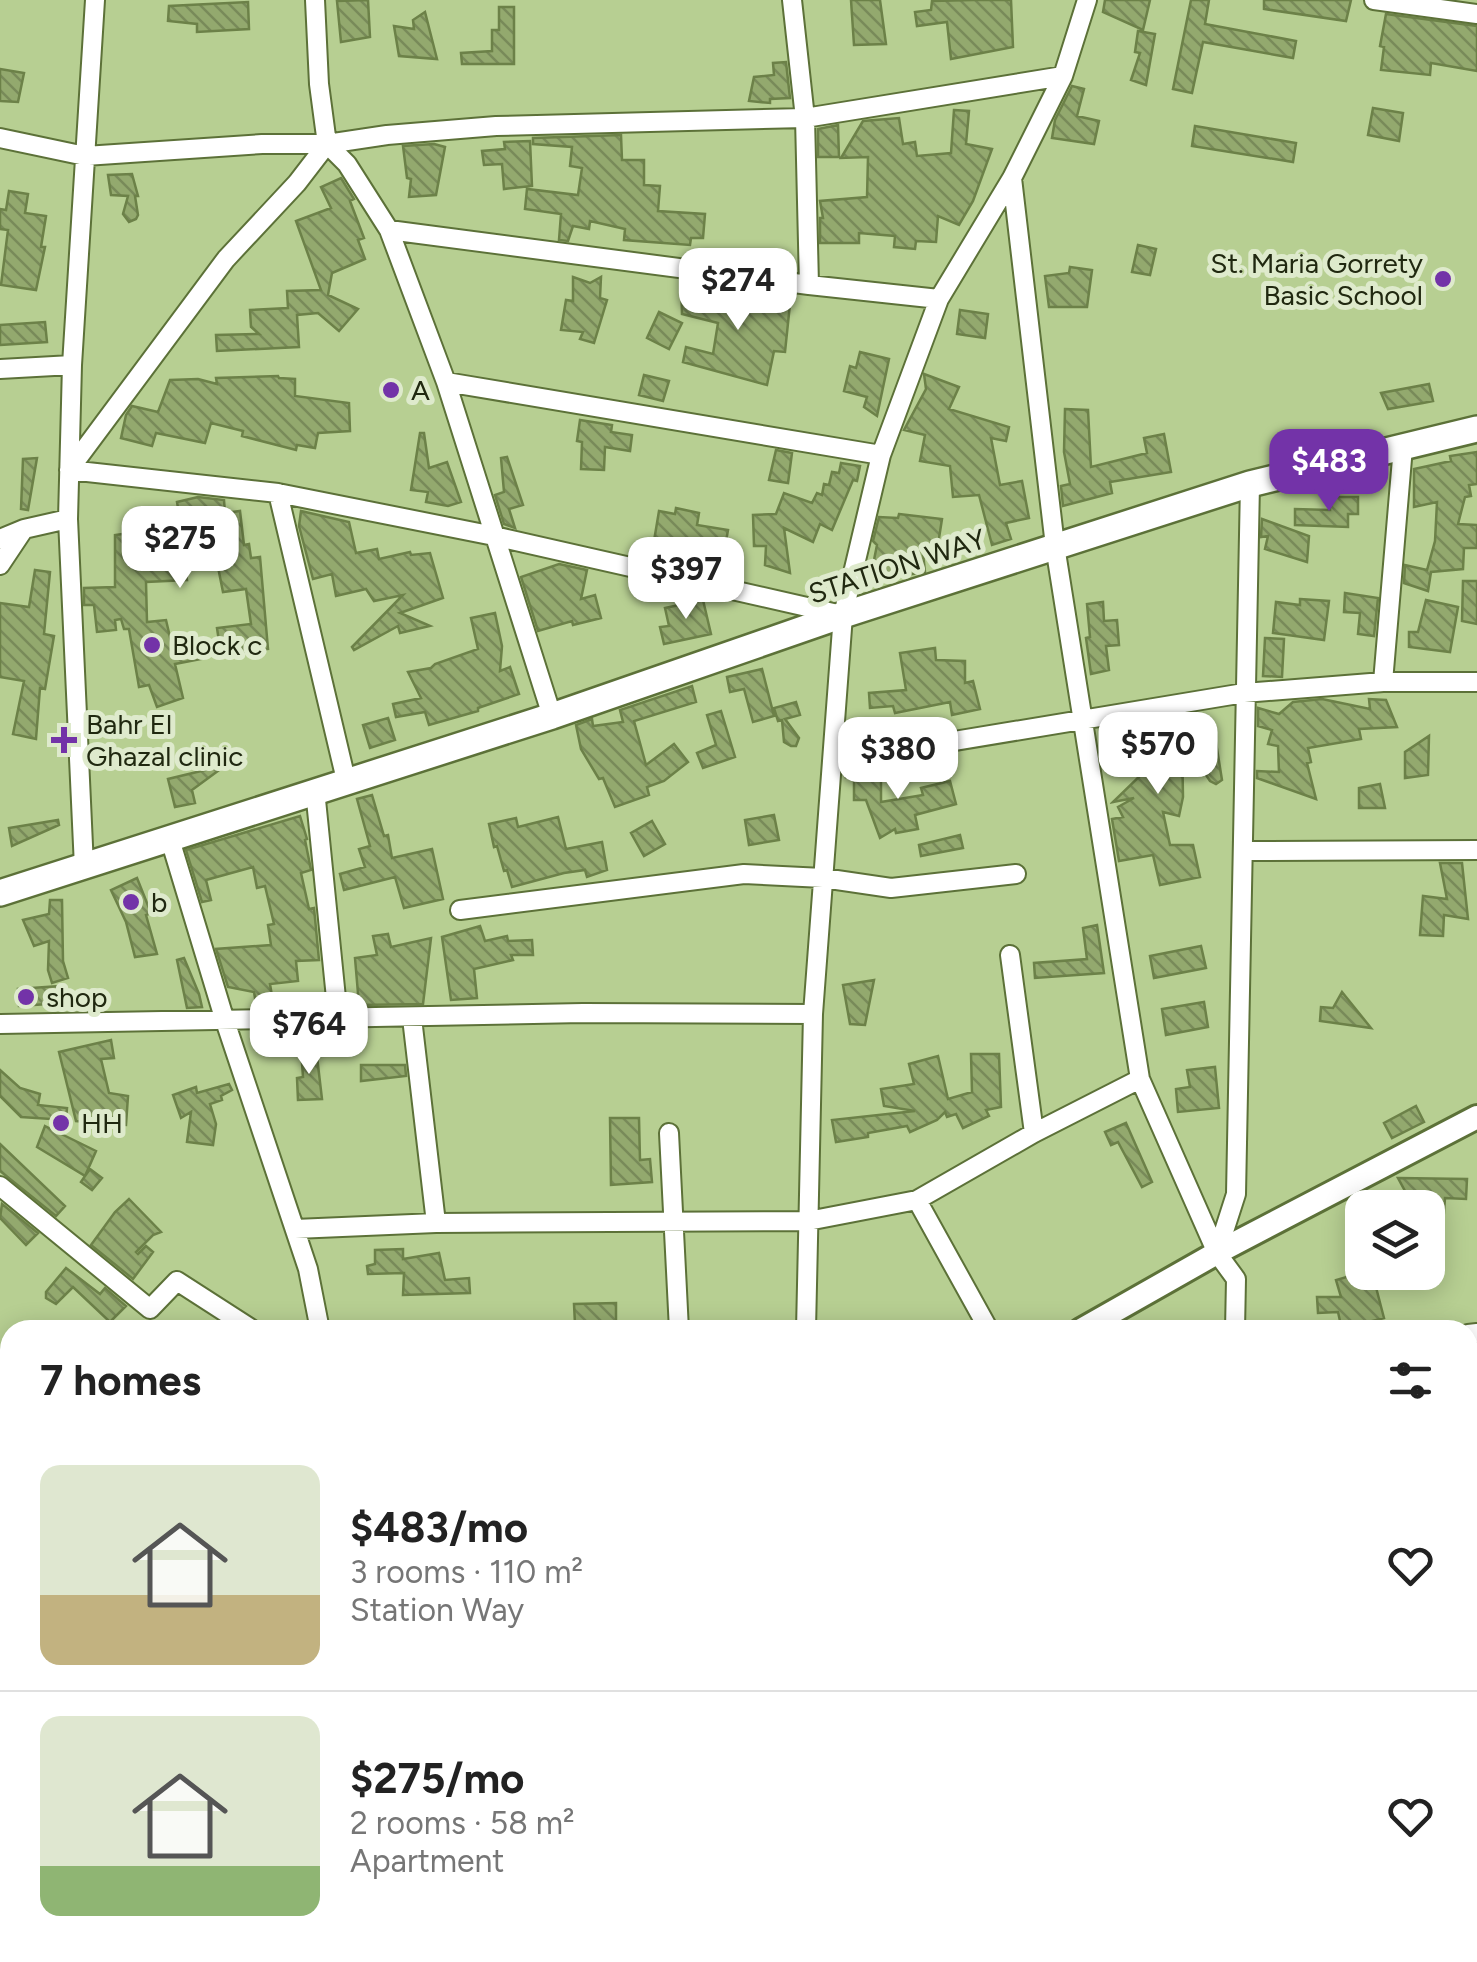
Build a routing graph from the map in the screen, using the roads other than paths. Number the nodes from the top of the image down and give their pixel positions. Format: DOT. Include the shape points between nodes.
graph roads {
  1 [pos="95,0"];
  2 [pos="316,0"];
  3 [pos="792,0"];
  4 [pos="1087,0"];
  5 [pos="1374,0"];
  6 [pos="1477,14"];
  7 [pos="1063,76"];
  8 [pos="805,118"];
  9 [pos="0,138"];
  10 [pos="328,144"];
  11 [pos="85,156"];
  12 [pos="1012,178"];
  13 [pos="389,230"];
  14 [pos="809,285"];
  15 [pos="939,299"];
  16 [pos="72,365"];
  17 [pos="0,369"];
  18 [pos="446,382"];
  19 [pos="1477,429"];
  20 [pos="1404,447"];
  21 [pos="881,455"];
  22 [pos="69,470"];
  23 [pos="1250,484"];
  24 [pos="278,493"];
  25 [pos="68,519"];
  26 [pos="24,529"];
  27 [pos="494,536"];
  28 [pos="0,539"];
  29 [pos="1055,546"];
  30 [pos="0,566"];
  31 [pos="843,615"];
  32 [pos="1383,682"];
  33 [pos="1477,682"];
  34 [pos="1244,693"];
  35 [pos="552,716"];
  36 [pos="1081,720"];
  37 [pos="834,761"];
  38 [pos="346,780"];
  39 [pos="315,790"];
  40 [pos="169,836"];
  41 [pos="1477,850"];
  42 [pos="1243,852"];
  43 [pos="84,868"];
  44 [pos="1016,874"];
  45 [pos="824,878"];
  46 [pos="0,892"];
  47 [pos="460,910"];
  48 [pos="1010,956"];
  49 [pos="814,1014"];
  50 [pos="338,1018"];
  51 [pos="412,1018"];
  52 [pos="225,1021"];
  53 [pos="0,1024"];
  54 [pos="1140,1080"];
  55 [pos="1477,1117"];
  56 [pos="669,1134"];
  57 [pos="1034,1134"];
  58 [pos="0,1186"];
  59 [pos="917,1200"];
  60 [pos="674,1220"];
  61 [pos="808,1221"];
  62 [pos="436,1223"];
  63 [pos="296,1229"];
  64 [pos="1218,1253"];
  65 [pos="237,1320"];
  66 [pos="318,1320"];
  67 [pos="679,1320"];
  68 [pos="806,1320"];
  69 [pos="983,1320"];
  70 [pos="1099,1320"];
  71 [pos="1235,1320"];
  1 -- 11 [label="street"];
  2 -- 10 [label="street"];
  3 -- 8 [label="street"];
  4 -- 7 [label="street"];
  5 -- 6 [label="street"];
  7 -- 8 [label="street"];
  7 -- 12 [label="street"];
  8 -- 10 [label="street" via="496,126"];
  8 -- 14 [label="street"];
  9 -- 11 [label="street"];
  10 -- 11 [label="street"];
  10 -- 13 [label="street"];
  10 -- 22 [label="street" via="226,259"];
  11 -- 16 [label="street"];
  12 -- 15 [label="street"];
  12 -- 29 [label="street"];
  13 -- 14 [label="street"];
  13 -- 18 [label="street"];
  14 -- 15 [label="street"];
  15 -- 21 [label="street"];
  16 -- 17 [label="street"];
  16 -- 22 [label="street"];
  18 -- 21 [label="street"];
  18 -- 27 [label="street"];
  19 -- 20 [label="main road, STATION WAY"];
  20 -- 23 [label="main road, STATION WAY"];
  20 -- 32 [label="street"];
  21 -- 31 [label="street"];
  22 -- 24 [label="street"];
  22 -- 25 [label="street"];
  23 -- 29 [label="main road, STATION WAY"];
  23 -- 34 [label="street"];
  24 -- 27 [label="street"];
  24 -- 38 [label="street"];
  25 -- 26 [label="street"];
  25 -- 43 [label="street"];
  26 -- 28 [label="street"];
  26 -- 30 [label="street"];
  27 -- 31 [label="street"];
  27 -- 35 [label="street"];
  29 -- 31 [label="main road, STATION WAY"];
  29 -- 36 [label="street"];
  31 -- 35 [label="main road, STATION WAY"];
  31 -- 37 [label="street"];
  32 -- 33 [label="street"];
  32 -- 34 [label="street"];
  34 -- 36 [label="street"];
  34 -- 42 [label="street"];
  35 -- 38 [label="main road, STATION WAY"];
  36 -- 37 [label="street"];
  36 -- 54 [label="street"];
  37 -- 45 [label="street"];
  38 -- 39 [label="main road, STATION WAY"];
  39 -- 40 [label="main road, STATION WAY"];
  39 -- 50 [label="street"];
  40 -- 43 [label="main road, STATION WAY"];
  40 -- 52 [label="street"];
  41 -- 42 [label="street"];
  42 -- 64 [label="street" via="1236,1194"];
  43 -- 46 [label="main road, STATION WAY"];
  44 -- 45 [label="street" via="892,888"];
  45 -- 47 [label="street" via="744,874"];
  45 -- 49 [label="street"];
  48 -- 57 [label="street"];
  49 -- 51 [label="street"];
  49 -- 61 [label="street"];
  50 -- 51 [label="street"];
  50 -- 52 [label="street"];
  51 -- 62 [label="street"];
  52 -- 53 [label="street"];
  52 -- 63 [label="street"];
  54 -- 57 [label="street"];
  54 -- 64 [label="street"];
  55 -- 64 [label="street"];
  56 -- 60 [label="street"];
  57 -- 59 [label="street"];
  58 -- 65 [label="street" via="150,1309 177,1281"];
  59 -- 61 [label="street"];
  59 -- 69 [label="street"];
  60 -- 61 [label="street"];
  60 -- 62 [label="street"];
  60 -- 67 [label="street"];
  61 -- 68 [label="street"];
  62 -- 63 [label="street"];
  63 -- 66 [label="street"];
  64 -- 70 [label="street"];
  64 -- 71 [label="street" via="1236,1278"];
}
